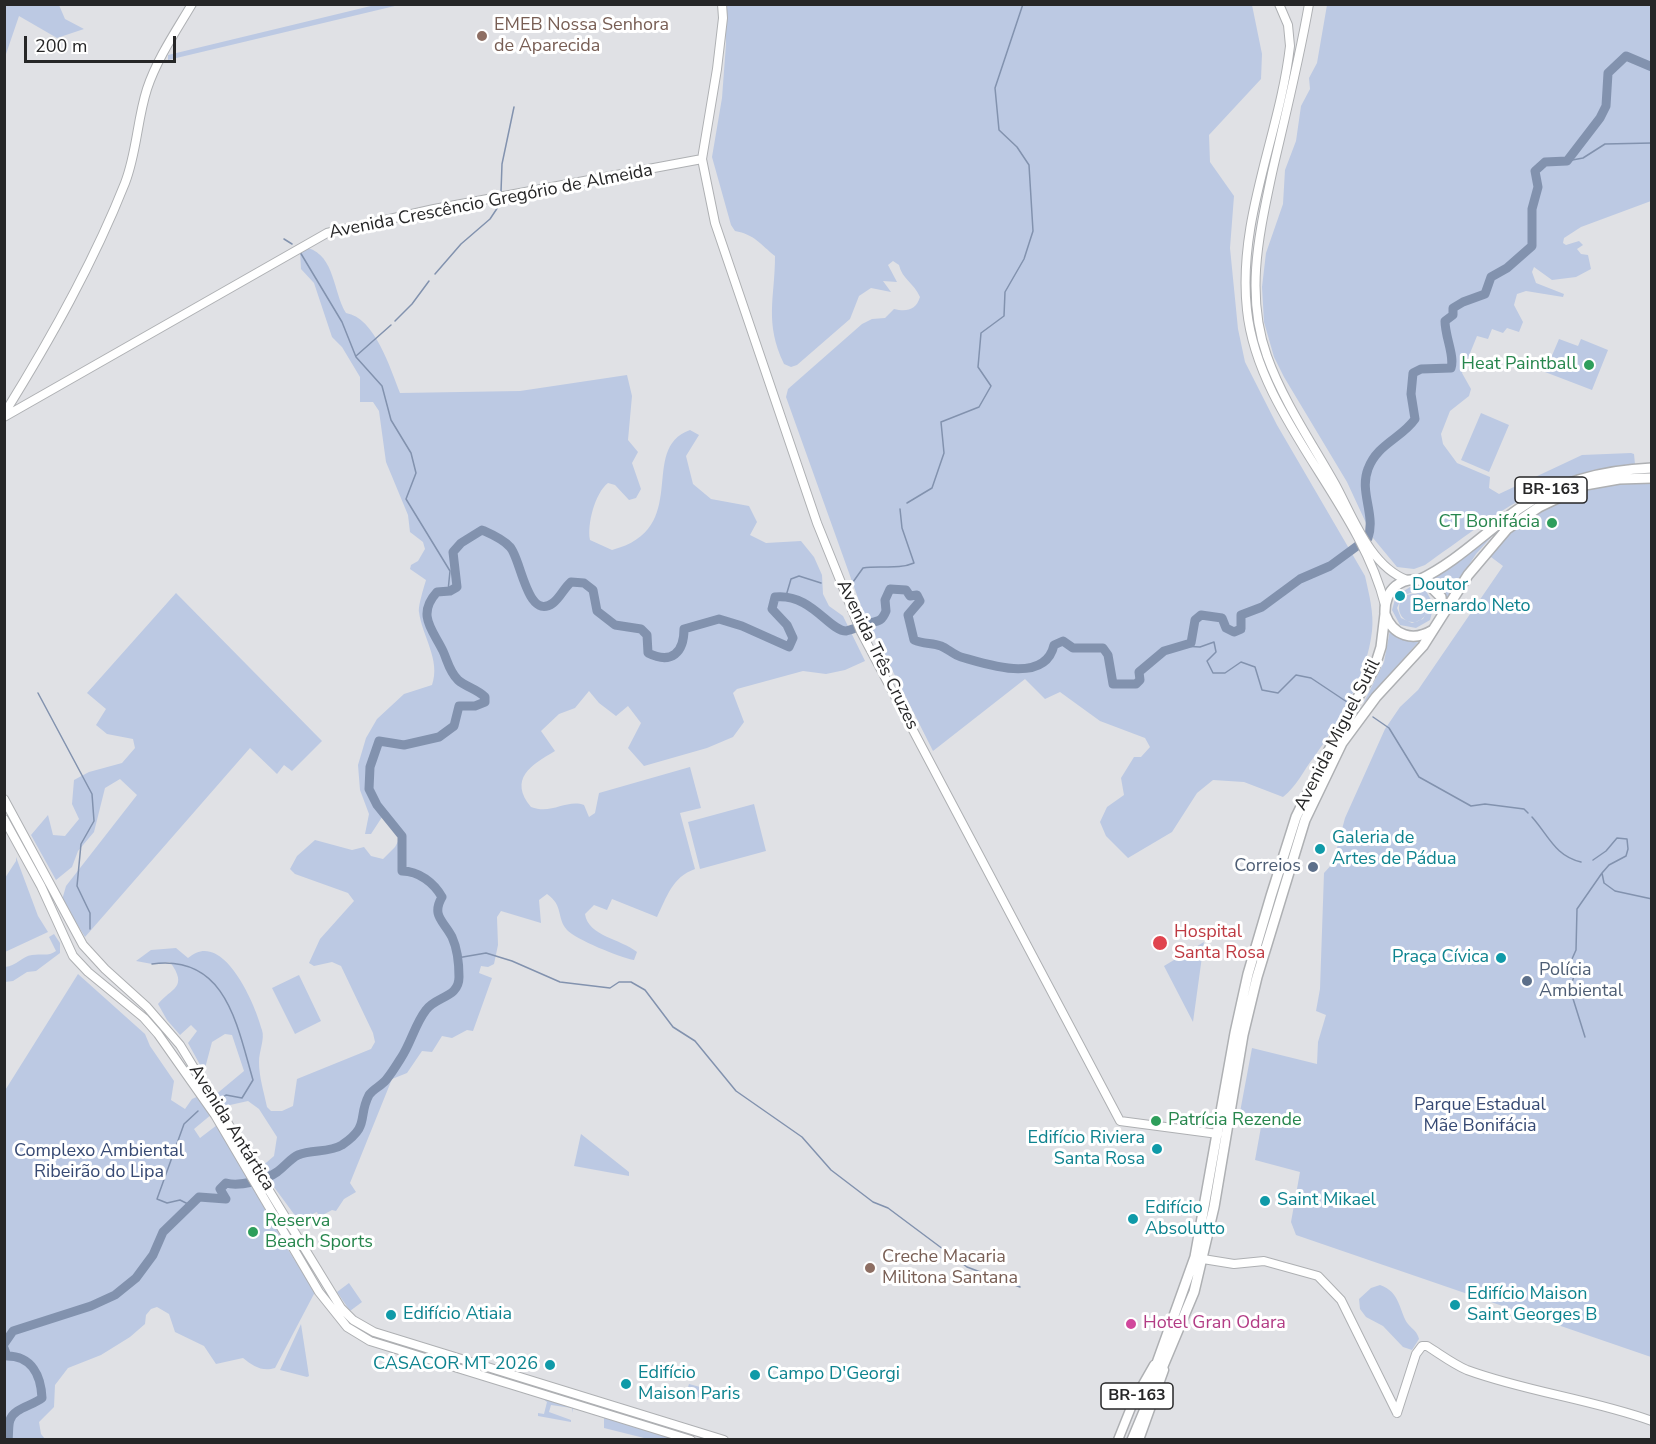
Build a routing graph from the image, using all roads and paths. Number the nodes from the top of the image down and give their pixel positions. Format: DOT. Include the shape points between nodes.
graph roads {
  1 [pos="192,4"];
  2 [pos="722,4"];
  3 [pos="1279,4"];
  4 [pos="1309,4"];
  5 [pos="702,159"];
  6 [pos="4,415"];
  7 [pos="1652,468"];
  8 [pos="1652,478"];
  9 [pos="1356,529"];
  10 [pos="1368,550"];
  11 [pos="1419,579"];
  12 [pos="1407,580"];
  13 [pos="1385,610"];
  14 [pos="1440,619"];
  15 [pos="1435,629"];
  16 [pos="4,799"];
  17 [pos="4,819"];
  18 [pos="83,945"];
  19 [pos="68,948"];
  20 [pos="97,962"];
  21 [pos="82,966"];
  22 [pos="1218,1134"];
  23 [pos="1203,1258"];
  24 [pos="328,1284"];
  25 [pos="319,1292"];
  26 [pos="1164,1356"];
  27 [pos="566,1390"];
  28 [pos="563,1399"];
  29 [pos="1652,1421"];
  30 [pos="691,1440"];
  31 [pos="724,1440"];
  32 [pos="1118,1440"];
  33 [pos="1126,1440"];
  34 [pos="1132,1440"];
  35 [pos="1139,1440"];
  1 -- 6 [label="main road" via="146,90 125,181 90,264"];
  2 -- 5 [label="main road" via="717,69"];
  3 -- 9 [label="main road" via="1287,25 1289,53 1250,235 1247,312 1269,382"];
  4 -- 9 [label="main road" via="1255,259 1255,307 1275,376"];
  5 -- 6 [label="main road, Avenida Crescêncio Gregório de Almeida" via="327,233"];
  5 -- 22 [label="main road, Avenida Três Cruzes" via="715,223 749,328 821,534 861,632 1120,1121"];
  7 -- 11 [label="highway, BR-163" via="1602,474 1551,490 1519,509 1443,567"];
  8 -- 14 [label="highway, Avenida Miguel Sutil / BR-163" via="1585,485 1525,515 1482,555"];
  9 -- 10 [label="main road"];
  10 -- 12 [label="main road" via="1386,568"];
  10 -- 13 [label="main road"];
  11 -- 12 [label="highway, BR-163"];
  11 -- 14 [label="highway" via="1441,597"];
  12 -- 13 [label="highway" via="1392,589"];
  13 -- 15 [label="highway" via="1396,631 1408,636 1422,636"];
  13 -- 22 [label="highway, Avenida Miguel Sutil / BR-163" via="1374,669 1296,817 1248,974"];
  14 -- 15 [label="highway, Avenida Miguel Sutil / BR-163"];
  15 -- 23 [label="highway, Avenida Miguel Sutil / BR-163" via="1342,743 1305,820 1245,1026"];
  16 -- 18 [label="main road, Avenida Antártica"];
  17 -- 19 [label="main road, Avenida Antártica" via="41,886"];
  18 -- 19 [label="main road" via="73,941"];
  18 -- 20 [label="main road, Avenida Antártica"];
  19 -- 21 [label="main road, Avenida Antártica"];
  20 -- 21 [label="main road" via="94,968"];
  20 -- 24 [label="main road, Avenida Antártica" via="147,1007 180,1045"];
  21 -- 25 [label="main road, Avenida Antártica" via="126,1001 158,1034 215,1115"];
  22 -- 26 [label="highway, Avenida Miguel Sutil / BR-163" via="1195,1257"];
  23 -- 26 [label="highway, Avenida Miguel Sutil / BR-163" via="1194,1292"];
  23 -- 29 [label="main road" via="1234,1264 1264,1261 1318,1276 1341,1300 1397,1413 1422,1346 1466,1369"];
  24 -- 25 [label="main road"];
  24 -- 27 [label="main road, Avenida Antártica" via="347,1314 374,1332"];
  25 -- 28 [label="main road, Avenida Antártica" via="347,1327 370,1341"];
  26 -- 32 [label="main road, Avenida Miguel Sutil / BR-163" via="1134,1400"];
  26 -- 33 [label="highway, BR-163"];
  26 -- 34 [label="highway, BR-163"];
  26 -- 35 [label="main road, Avenida Miguel Sutil / BR-163" via="1162,1382"];
  27 -- 28 [label="main road"];
  27 -- 31 [label="main road, Avenida Antártica"];
  28 -- 30 [label="main road, Avenida Antártica"];
}
